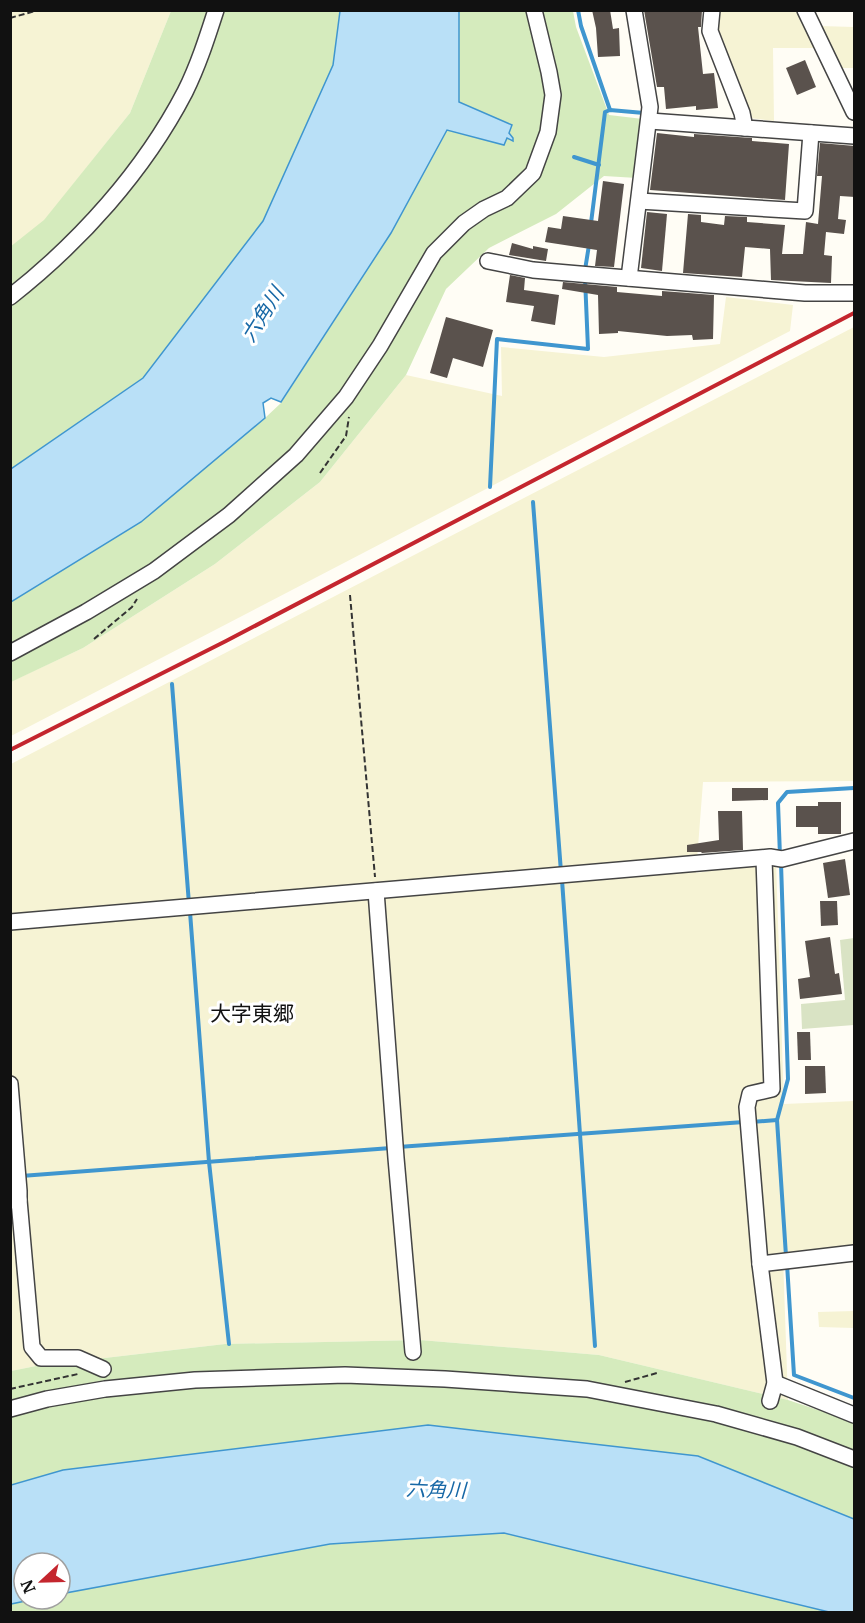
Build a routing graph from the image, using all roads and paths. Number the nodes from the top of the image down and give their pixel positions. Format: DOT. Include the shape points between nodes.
graph roads {
  1 [pos="39,10"];
  2 [pos="216,10"];
  3 [pos="534,10"];
  4 [pos="634,10"];
  5 [pos="712,10"];
  6 [pos="805,10"];
  7 [pos="10,18"];
  8 [pos="855,112"];
  9 [pos="650,115"];
  10 [pos="744,122"];
  11 [pos="811,133"];
  12 [pos="855,136"];
  13 [pos="639,201"];
  14 [pos="488,261"];
  15 [pos="629,278"];
  16 [pos="855,293"];
  17 [pos="10,297"];
  18 [pos="350,414"];
  19 [pos="320,473"];
  20 [pos="350,595"];
  21 [pos="137,598"];
  22 [pos="94,639"];
  23 [pos="10,653"];
  24 [pos="855,841"];
  25 [pos="772,858"];
  26 [pos="376,891"];
  27 [pos="10,922"];
  28 [pos="10,1084"];
  29 [pos="16,1197"];
  30 [pos="855,1253"];
  31 [pos="767,1263"];
  32 [pos="413,1352"];
  33 [pos="103,1369"];
  34 [pos="80,1374"];
  35 [pos="775,1383"];
  36 [pos="10,1389"];
  37 [pos="770,1401"];
  38 [pos="10,1409"];
  39 [pos="855,1415"];
  40 [pos="855,1459"];
  1 -- 7 [label="path"];
  2 -- 17 [label="street" via="185,92 159,135 116,194 74,242"];
  3 -- 23 [label="street" via="553,95 548,132 533,173 507,198 464,223 434,253 346,398 296,455 229,515 154,572"];
  4 -- 9 [label="street"];
  5 -- 10 [label="street" via="710,31"];
  6 -- 8 [label="street"];
  9 -- 10 [label="street"];
  9 -- 13 [label="street"];
  10 -- 11 [label="street"];
  11 -- 12 [label="street"];
  11 -- 13 [label="street" via="805,211"];
  13 -- 15 [label="street"];
  14 -- 15 [label="street" via="533,270"];
  15 -- 16 [label="street" via="805,293"];
  18 -- 19 [label="path" via="346,436"];
  20 -- 26 [label="path"];
  21 -- 22 [label="path" via="132,607"];
  24 -- 25 [label="street"];
  25 -- 26 [label="street"];
  25 -- 31 [label="street" via="772,1089 750,1094 747,1107"];
  26 -- 27 [label="street"];
  26 -- 32 [label="street"];
  28 -- 29 [label="street"];
  29 -- 33 [label="street" via="32,1347 41,1358 78,1358"];
  30 -- 31 [label="street"];
  31 -- 35 [label="street"];
  34 -- 36 [label="path"];
  35 -- 37 [label="street"];
  35 -- 39 [label="street"];
  38 -- 40 [label="street" via="94,1391 195,1380 345,1375 444,1379 587,1389 716,1414 797,1437"];
}
